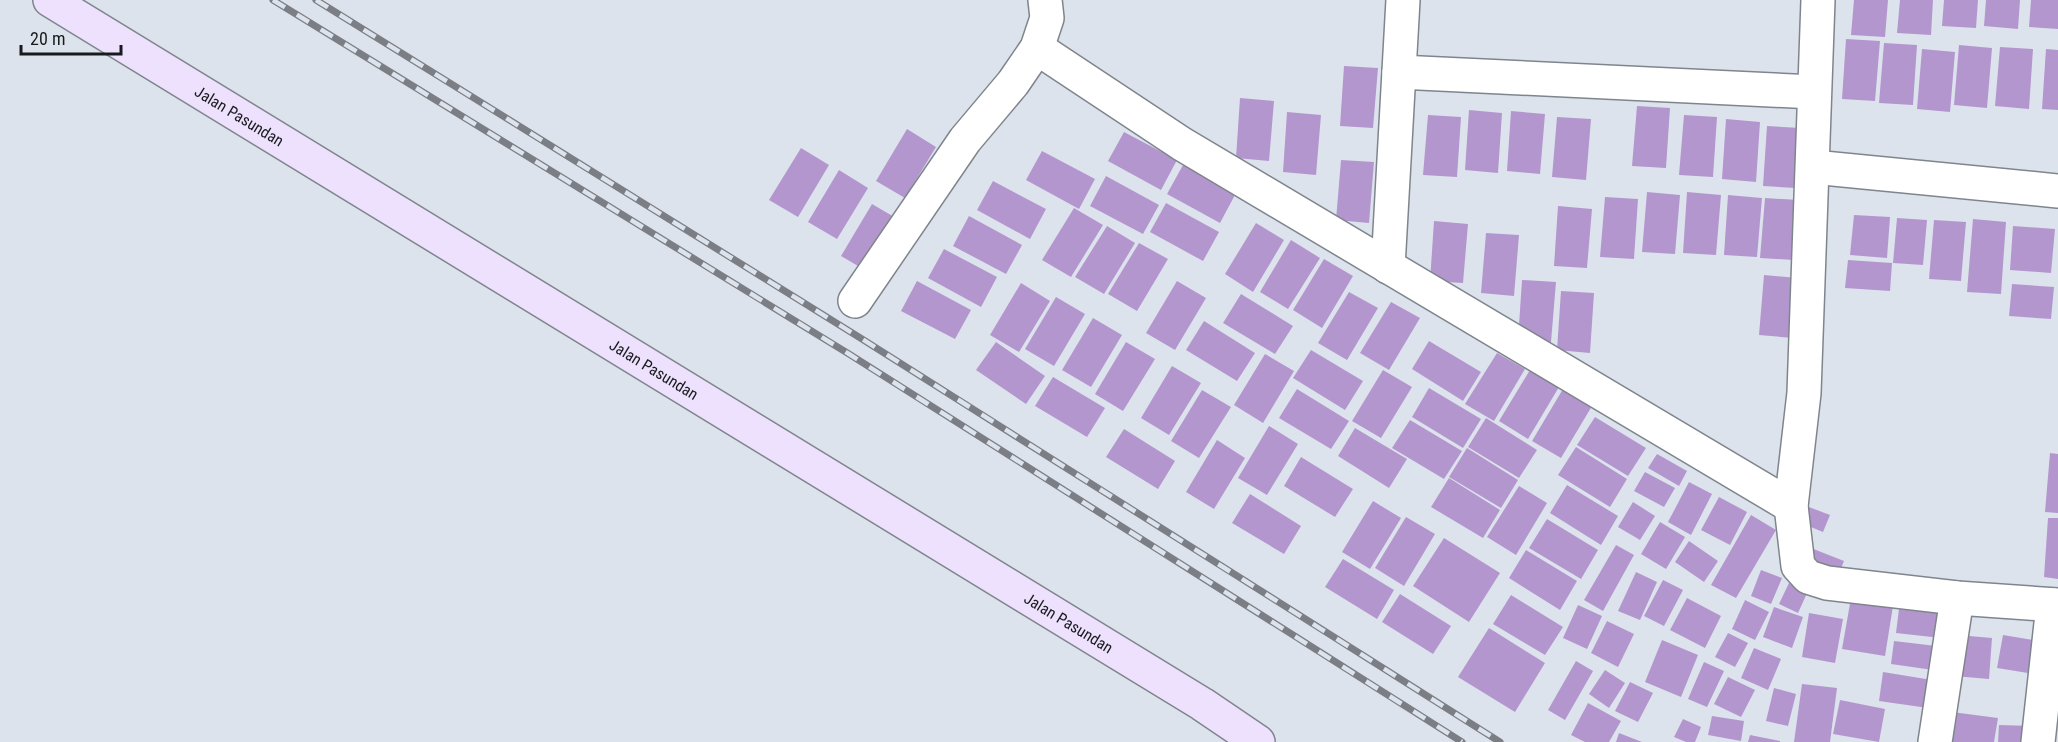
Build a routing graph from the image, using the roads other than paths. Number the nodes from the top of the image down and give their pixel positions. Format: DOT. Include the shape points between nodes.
graph roads {
  1 [pos="50,0"];
  2 [pos="1046,0"];
  3 [pos="1403,0"];
  4 [pos="1818,0"];
  5 [pos="1037,48"];
  6 [pos="1398,72"];
  7 [pos="1814,92"];
  8 [pos="1813,167"];
  9 [pos="2058,191"];
  10 [pos="1388,267"];
  11 [pos="855,301"];
  12 [pos="1791,506"];
  13 [pos="1957,598"];
  14 [pos="2055,605"];
  15 [pos="1258,742"];
  16 [pos="1935,742"];
  17 [pos="2038,742"];
  1 -- 15 [label="street, Jalan Pasundan" via="1202,704"];
  2 -- 5 [label="street" via="1047,18"];
  3 -- 6 [label="street"];
  4 -- 7 [label="street"];
  5 -- 10 [label="street" via="1182,144"];
  5 -- 11 [label="street" via="964,140"];
  6 -- 7 [label="street"];
  6 -- 10 [label="street"];
  7 -- 8 [label="street"];
  8 -- 9 [label="street"];
  8 -- 12 [label="street" via="1804,393"];
  10 -- 12 [label="street"];
  12 -- 13 [label="street" via="1798,566 1808,577 1827,583"];
  13 -- 14 [label="street"];
  13 -- 16 [label="street"];
  14 -- 17 [label="street"];
}
